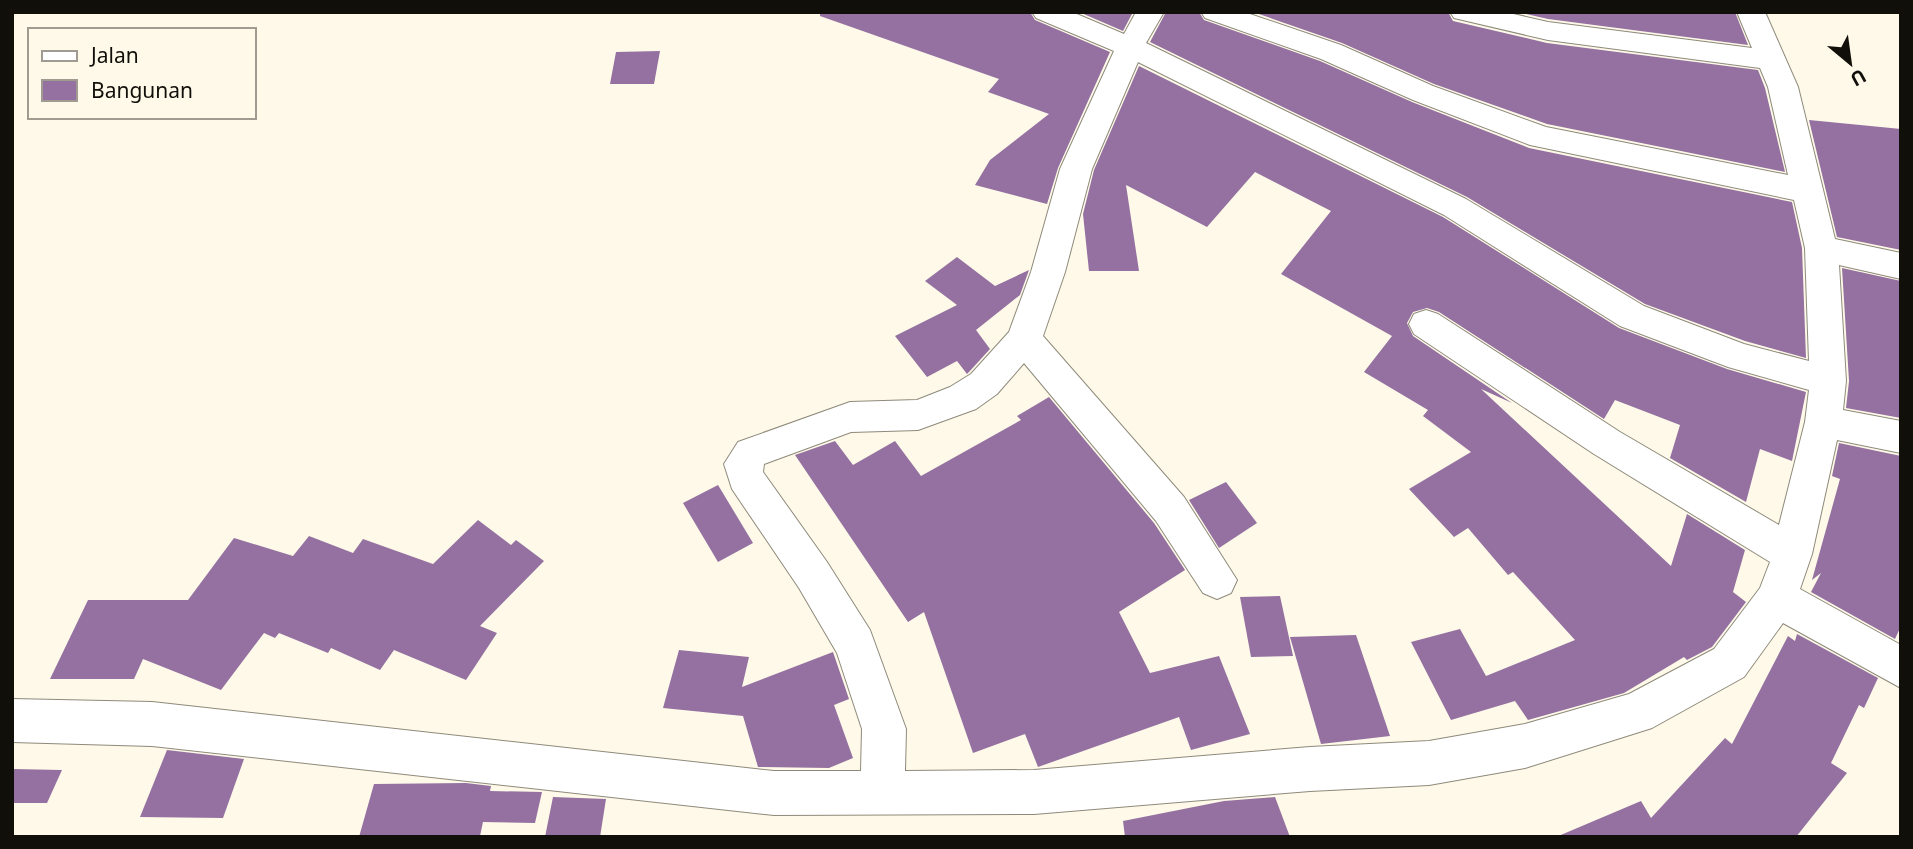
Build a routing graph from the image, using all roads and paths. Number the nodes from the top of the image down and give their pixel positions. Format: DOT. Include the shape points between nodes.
graph roads {
  1 [pos="1045,12"];
  2 [pos="1150,12"];
  3 [pos="1215,12"];
  4 [pos="1464,12"];
  5 [pos="1751,12"];
  6 [pos="1130,47"];
  7 [pos="1771,60"];
  8 [pos="1808,191"];
  9 [pos="1821,248"];
  10 [pos="1901,266"];
  11 [pos="1426,324"];
  12 [pos="1024,339"];
  13 [pos="1828,381"];
  14 [pos="1823,422"];
  15 [pos="1901,437"];
  16 [pos="1792,554"];
  17 [pos="1217,580"];
  18 [pos="1777,598"];
  19 [pos="1901,668"];
  20 [pos="12,720"];
  21 [pos="883,794"];
  1 -- 6 [label="street"];
  2 -- 6 [label="street"];
  3 -- 8 [label="street" via="1331,52 1541,137"];
  4 -- 7 [label="street" via="1548,31"];
  5 -- 7 [label="street"];
  6 -- 12 [label="street" via="1076,169"];
  6 -- 13 [label="street" via="1455,207 1632,316 1740,358"];
  7 -- 8 [label="street" via="1783,87"];
  8 -- 9 [label="street"];
  9 -- 10 [label="street"];
  9 -- 13 [label="street"];
  11 -- 16 [label="street" via="1607,443"];
  12 -- 17 [label="street" via="1138,469"];
  12 -- 21 [label="street" via="984,384 962,398 918,415 850,417 751,453 743,464 745,477 855,644 884,729"];
  13 -- 14 [label="street"];
  14 -- 15 [label="street"];
  14 -- 16 [label="street"];
  16 -- 18 [label="street"];
  18 -- 19 [label="street"];
  18 -- 21 [label="street" via="1729,663 1637,713 1525,746 1429,762 1034,792"];
  20 -- 21 [label="street" via="152,724 774,793"];
}
